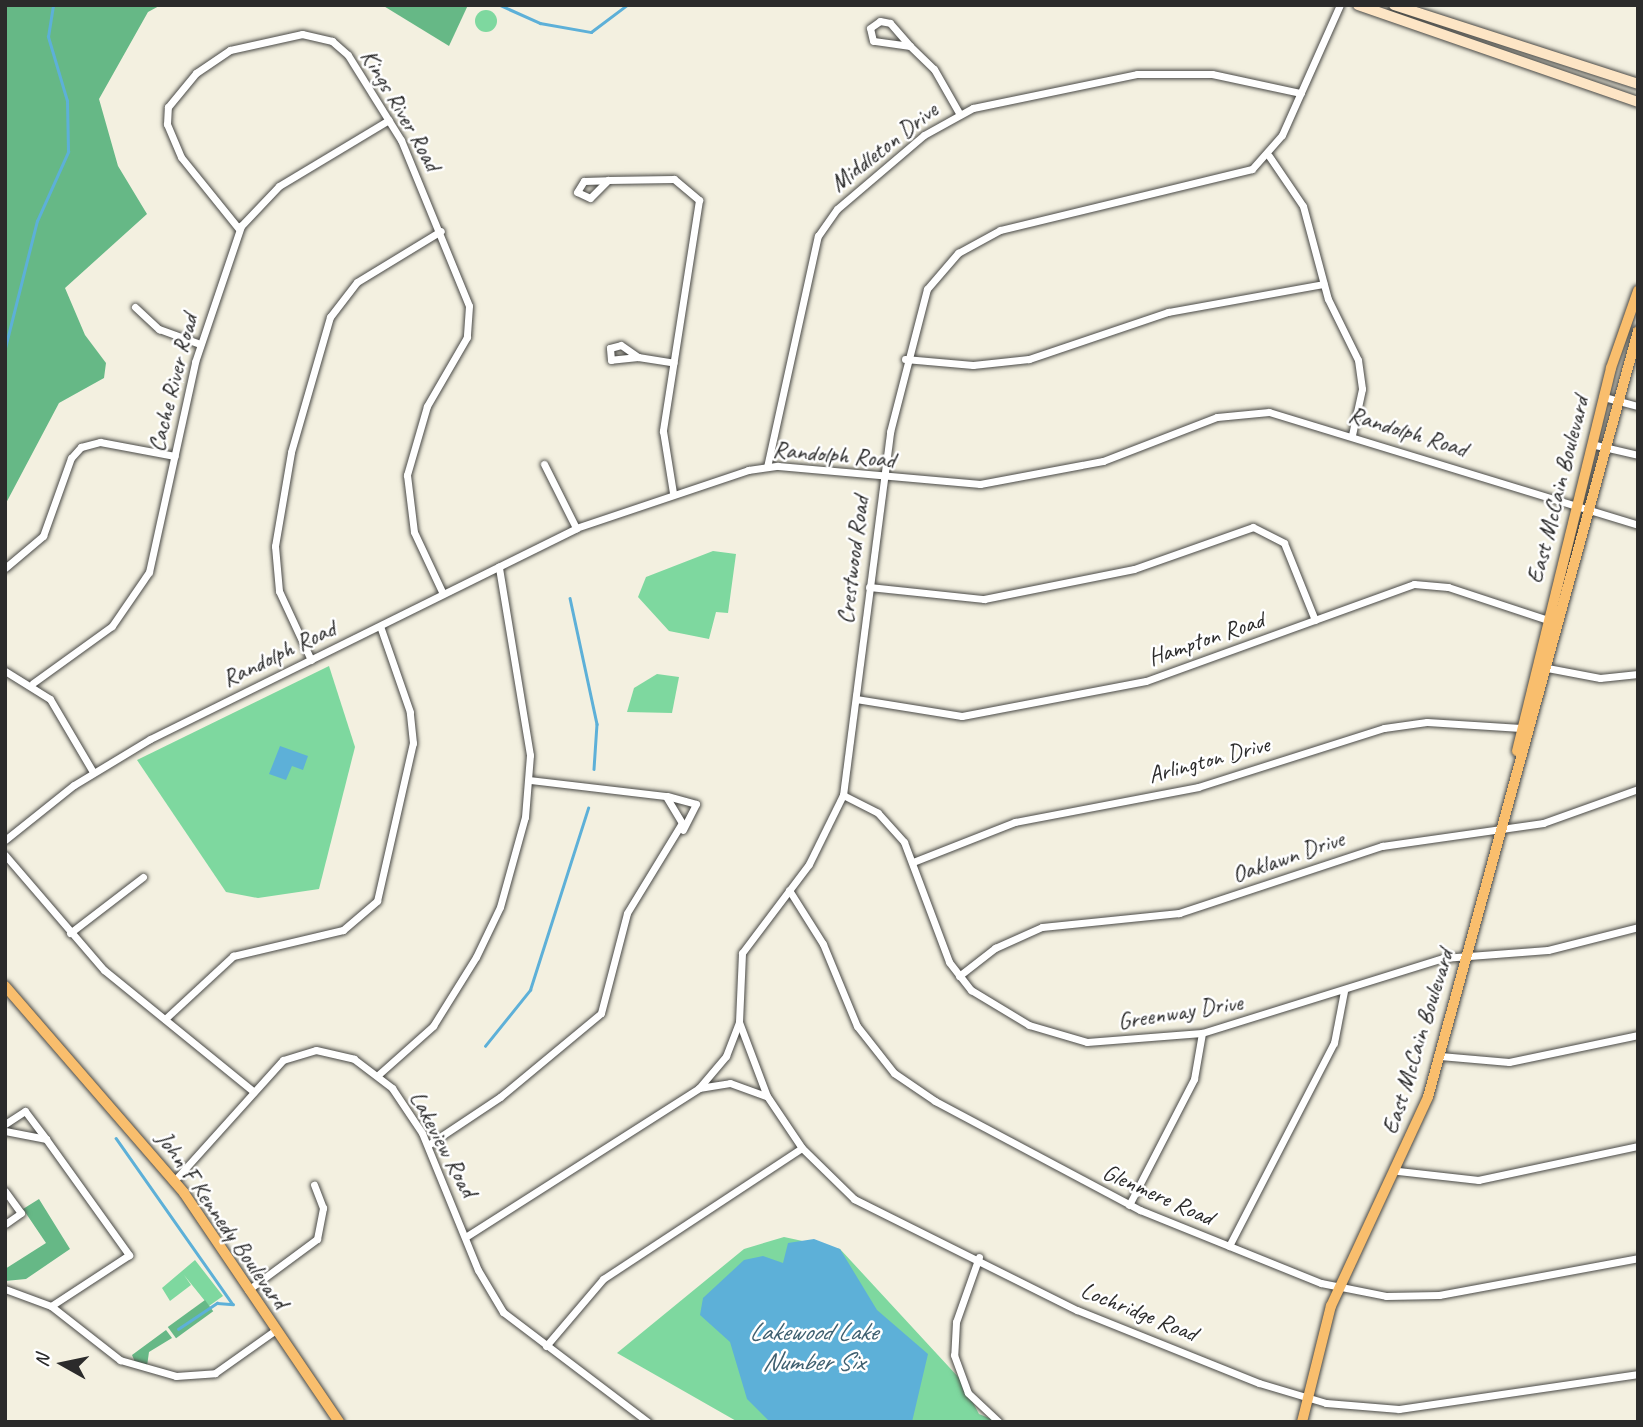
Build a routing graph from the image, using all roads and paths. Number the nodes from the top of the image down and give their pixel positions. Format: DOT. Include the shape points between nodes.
graph roads {
  1 [pos="1340,5"];
  2 [pos="1358,5"];
  3 [pos="1394,5"];
  4 [pos="910,46"];
  5 [pos="1638,84"];
  6 [pos="1301,93"];
  7 [pos="1638,102"];
  8 [pos="959,113"];
  9 [pos="389,120"];
  10 [pos="1269,156"];
  11 [pos="608,180"];
  12 [pos="239,229"];
  13 [pos="441,231"];
  14 [pos="1323,285"];
  15 [pos="1638,291"];
  16 [pos="135,307"];
  17 [pos="1638,331"];
  18 [pos="200,344"];
  19 [pos="638,357"];
  20 [pos="905,359"];
  21 [pos="674,363"];
  22 [pos="1604,397"];
  23 [pos="1617,401"];
  24 [pos="1638,406"];
  25 [pos="1352,435"];
  26 [pos="1591,444"];
  27 [pos="1605,447"];
  28 [pos="1638,455"];
  29 [pos="174,456"];
  30 [pos="544,464"];
  31 [pos="768,467"];
  32 [pos="882,477"];
  33 [pos="673,493"];
  34 [pos="1576,504"];
  35 [pos="1588,508"];
  36 [pos="1638,525"];
  37 [pos="576,528"];
  38 [pos="499,567"];
  39 [pos="5,568"];
  40 [pos="869,587"];
  41 [pos="443,594"];
  42 [pos="1546,619"];
  43 [pos="1315,620"];
  44 [pos="1559,623"];
  45 [pos="380,626"];
  46 [pos="311,660"];
  47 [pos="1534,666"];
  48 [pos="1547,668"];
  49 [pos="5,671"];
  50 [pos="1638,674"];
  51 [pos="33,683"];
  52 [pos="856,699"];
  53 [pos="1521,728"];
  54 [pos="93,772"];
  55 [pos="530,780"];
  56 [pos="1511,784"];
  57 [pos="1638,789"];
  58 [pos="843,794"];
  59 [pos="666,796"];
  60 [pos="1499,828"];
  61 [pos="679,835"];
  62 [pos="5,840"];
  63 [pos="5,855"];
  64 [pos="913,862"];
  65 [pos="143,877"];
  66 [pos="789,890"];
  67 [pos="1638,928"];
  68 [pos="70,933"];
  69 [pos="1467,954"];
  70 [pos="959,976"];
  71 [pos="5,986"];
  72 [pos="1344,990"];
  73 [pos="165,1019"];
  74 [pos="739,1022"];
  75 [pos="1202,1033"];
  76 [pos="1638,1035"];
  77 [pos="1440,1056"];
  78 [pos="378,1075"];
  79 [pos="699,1088"];
  80 [pos="254,1092"];
  81 [pos="767,1097"];
  82 [pos="5,1124"];
  83 [pos="5,1130"];
  84 [pos="46,1139"];
  85 [pos="428,1145"];
  86 [pos="1638,1146"];
  87 [pos="802,1148"];
  88 [pos="1398,1171"];
  89 [pos="174,1181"];
  90 [pos="314,1185"];
  91 [pos="5,1191"];
  92 [pos="1129,1205"];
  93 [pos="5,1224"];
  94 [pos="467,1236"];
  95 [pos="1228,1246"];
  96 [pos="979,1258"];
  97 [pos="1638,1258"];
  98 [pos="1340,1287"];
  99 [pos="5,1289"];
  100 [pos="247,1290"];
  101 [pos="51,1306"];
  102 [pos="274,1331"];
  103 [pos="546,1346"];
  104 [pos="1638,1374"];
  105 [pos="1306,1398"];
  106 [pos="338,1422"];
  107 [pos="648,1422"];
  108 [pos="999,1422"];
  109 [pos="1302,1422"];
  1 -- 6 [label="street"];
  2 -- 7 [label="street"];
  3 -- 5 [label="street"];
  4 -- 4 [label="street" via="890,23 870,29 877,43"];
  4 -- 8 [label="street" via="934,69"];
  6 -- 8 [label="street, Middleton Drive" via="1212,74 1160,72"];
  6 -- 10 [label="street"];
  8 -- 31 [label="street, Middleton Drive" via="848,198 818,236"];
  9 -- 12 [label="street, Cache River Road" via="279,186"];
  9 -- 12 [label="street, Kings River Road" via="348,55 323,37 281,38 214,59 171,101 167,124 190,172"];
  9 -- 13 [label="street, Kings River Road"];
  10 -- 14 [label="street" via="1303,206"];
  10 -- 20 [label="street, Crestwood Road" via="1233,178 1065,211 969,246 927,289"];
  11 -- 21 [label="street" via="674,179 699,200"];
  12 -- 18 [label="street, Cache River Road"];
  13 -- 41 [label="street, Kings River Road" via="467,298 469,330 427,406 406,489 414,532"];
  13 -- 46 [label="street" via="357,282 330,317 291,452 275,546 279,591"];
  14 -- 20 [label="street" via="1168,312 1029,359 965,365"];
  14 -- 25 [label="street" via="1360,367"];
  15 -- 22 [label="main road, East McCain Boulevard"];
  16 -- 18 [label="street" via="159,329"];
  17 -- 23 [label="main road, East McCain Boulevard"];
  18 -- 29 [label="street, Cache River Road"];
  19 -- 21 [label="street"];
  20 -- 32 [label="street, Crestwood Road"];
  21 -- 33 [label="street" via="662,444"];
  22 -- 23 [label="street"];
  22 -- 26 [label="main road, East McCain Boulevard"];
  23 -- 24 [label="street"];
  23 -- 27 [label="main road, East McCain Boulevard"];
  25 -- 32 [label="street, Randolph Road" via="1287,415 1241,412 1103,461 999,481 950,485"];
  25 -- 34 [label="street, Randolph Road"];
  26 -- 27 [label="street"];
  26 -- 34 [label="main road, East McCain Boulevard"];
  27 -- 28 [label="street"];
  27 -- 35 [label="main road, East McCain Boulevard"];
  29 -- 39 [label="street" via="100,442 81,447 71,458 43,536"];
  29 -- 51 [label="street, Cache River Road" via="153,561 138,595 112,626"];
  30 -- 37 [label="street"];
  31 -- 32 [label="street, Randolph Road"];
  31 -- 33 [label="street, Randolph Road"];
  32 -- 40 [label="street, Crestwood Road"];
  33 -- 37 [label="street, Randolph Road"];
  34 -- 35 [label="street, Randolph Road"];
  34 -- 42 [label="main road, East McCain Boulevard"];
  35 -- 36 [label="street, Randolph Road"];
  35 -- 44 [label="main road, East McCain Boulevard"];
  37 -- 38 [label="street, Randolph Road"];
  38 -- 41 [label="street, Randolph Road"];
  38 -- 55 [label="street"];
  40 -- 43 [label="street" via="984,599 1134,569 1253,527 1284,542"];
  40 -- 52 [label="street, Crestwood Road"];
  41 -- 45 [label="street, Randolph Road"];
  42 -- 43 [label="street, Hampton Road" via="1426,584 1400,587"];
  42 -- 44 [label="street, Hampton Road"];
  42 -- 47 [label="main road, East McCain Boulevard"];
  43 -- 52 [label="street, Hampton Road" via="1171,675 971,716"];
  44 -- 48 [label="main road, East McCain Boulevard"];
  45 -- 46 [label="street, Randolph Road"];
  45 -- 73 [label="street" via="410,712 413,743 377,901 343,930 262,944 233,956"];
  46 -- 54 [label="street, Randolph Road"];
  47 -- 48 [label="street"];
  47 -- 53 [label="main road, East McCain Boulevard"];
  48 -- 50 [label="street" via="1600,678"];
  48 -- 56 [label="main road, East McCain Boulevard"];
  49 -- 51 [label="street"];
  51 -- 54 [label="street" via="50,699"];
  52 -- 58 [label="street, Crestwood Road"];
  53 -- 56 [label="main road, East McCain Boulevard"];
  53 -- 64 [label="street, Arlington Drive" via="1427,722 1384,728 1198,787 1015,822"];
  54 -- 62 [label="street, Randolph Road"];
  55 -- 59 [label="street"];
  55 -- 78 [label="street" via="516,852 490,931 433,1026"];
  56 -- 60 [label="main road, East McCain Boulevard"];
  57 -- 60 [label="street, Oaklawn Drive" via="1543,823"];
  58 -- 64 [label="street, Greenway Drive" via="885,819"];
  58 -- 66 [label="street, Crestwood Road" via="823,842"];
  59 -- 61 [label="street" via="681,817"];
  59 -- 61 [label="street" via="696,804"];
  60 -- 69 [label="main road, East McCain Boulevard"];
  60 -- 70 [label="street, Oaklawn Drive" via="1382,846 1179,913 1042,927 995,948"];
  61 -- 85 [label="street" via="627,913 601,1013 500,1097"];
  63 -- 68 [label="street"];
  64 -- 70 [label="street, Greenway Drive"];
  65 -- 68 [label="street"];
  66 -- 74 [label="street, Crestwood Road" via="739,960"];
  66 -- 92 [label="street, Glenmere Road" via="824,944 857,1026 894,1073"];
  67 -- 69 [label="street, Greenway Drive" via="1548,950"];
  68 -- 73 [label="street" via="104,970"];
  69 -- 72 [label="street, Greenway Drive"];
  69 -- 77 [label="main road, East McCain Boulevard"];
  70 -- 75 [label="street, Greenway Drive" via="998,1010 1065,1038 1124,1043"];
  71 -- 89 [label="main road, John F Kennedy Boulevard"];
  72 -- 75 [label="street, Greenway Drive"];
  72 -- 95 [label="street" via="1334,1043"];
  73 -- 80 [label="street"];
  74 -- 79 [label="street, Crestwood Road" via="726,1056"];
  74 -- 81 [label="street, Lochridge Road"];
  75 -- 92 [label="street" via="1194,1079"];
  76 -- 77 [label="street" via="1509,1062"];
  77 -- 88 [label="main road, East McCain Boulevard"];
  78 -- 80 [label="street, Lakeview Road" via="343,1055 306,1051 283,1060"];
  78 -- 85 [label="street, Lakeview Road"];
  79 -- 81 [label="street, Crestwood Road" via="730,1083"];
  79 -- 94 [label="street, Crestwood Road"];
  80 -- 89 [label="street, Lakeview Road"];
  81 -- 87 [label="street, Lochridge Road"];
  82 -- 84 [label="street" via="25,1111"];
  83 -- 84 [label="street"];
  84 -- 101 [label="street" via="129,1255"];
  85 -- 94 [label="street, Lakeview Road"];
  86 -- 88 [label="street" via="1478,1180"];
  87 -- 96 [label="street, Lochridge Road" via="867,1208"];
  87 -- 103 [label="street" via="603,1279"];
  88 -- 98 [label="main road, East McCain Boulevard"];
  89 -- 100 [label="main road, John F Kennedy Boulevard"];
  90 -- 100 [label="street" via="323,1208 317,1238"];
  91 -- 93 [label="street" via="21,1213"];
  92 -- 95 [label="street, Glenmere Road"];
  94 -- 103 [label="street, Lakeview Road" via="495,1302"];
  95 -- 98 [label="street, Glenmere Road"];
  96 -- 105 [label="street, Lochridge Road" via="1104,1321"];
  96 -- 108 [label="street" via="956,1322 954,1355 968,1393"];
  97 -- 98 [label="street, Glenmere Road" via="1439,1295 1386,1296"];
  98 -- 105 [label="main road, East McCain Boulevard"];
  99 -- 101 [label="street"];
  100 -- 102 [label="main road, John F Kennedy Boulevard"];
  101 -- 102 [label="street" via="120,1360 187,1377 215,1373"];
  102 -- 106 [label="main road, John F Kennedy Boulevard"];
  103 -- 107 [label="street, Lakeview Road"];
  104 -- 105 [label="street, Lochridge Road" via="1419,1408 1370,1408"];
  105 -- 109 [label="main road, East McCain Boulevard"];
}
